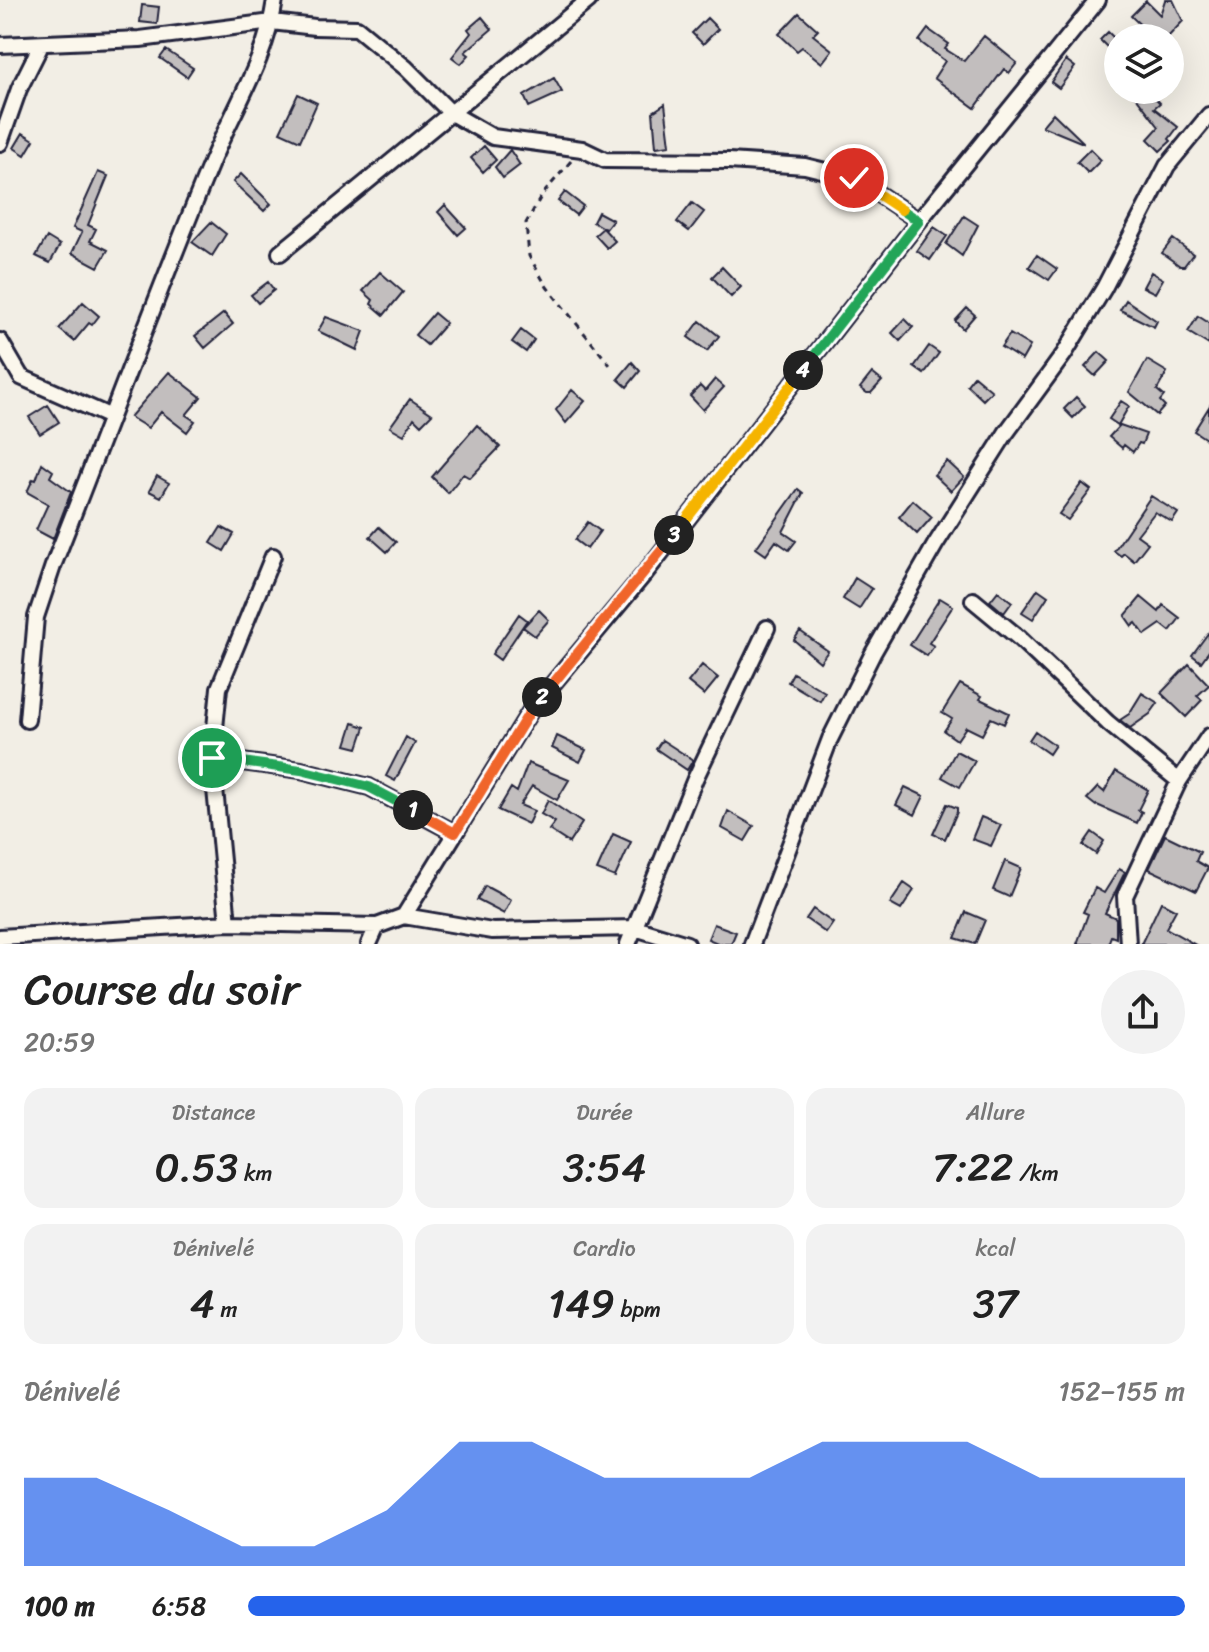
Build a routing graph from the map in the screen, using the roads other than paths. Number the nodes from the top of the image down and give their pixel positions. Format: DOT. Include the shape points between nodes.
graph roads {
  1 [pos="275,0"];
  2 [pos="589,0"];
  3 [pos="1098,0"];
  4 [pos="272,22"];
  5 [pos="0,45"];
  6 [pos="41,45"];
  7 [pos="451,113"];
  8 [pos="1209,115"];
  9 [pos="0,143"];
  10 [pos="919,221"];
  11 [pos="280,253"];
  12 [pos="0,341"];
  13 [pos="111,417"];
  14 [pos="273,556"];
  15 [pos="973,600"];
  16 [pos="767,628"];
  17 [pos="27,720"];
  18 [pos="1209,736"];
  19 [pos="212,758"];
  20 [pos="1179,781"];
  21 [pos="455,833"];
  22 [pos="404,916"];
  23 [pos="228,923"];
  24 [pos="377,926"];
  25 [pos="635,928"];
  26 [pos="0,937"];
  27 [pos="369,944"];
  28 [pos="628,944"];
  29 [pos="687,944"];
  30 [pos="752,944"];
  31 [pos="1128,944"];
  1 -- 4 [label="street"];
  2 -- 7 [label="street"];
  3 -- 10 [label="street"];
  4 -- 6 [label="street"];
  4 -- 7 [label="street" via="357,28"];
  4 -- 13 [label="street"];
  5 -- 6 [label="street"];
  6 -- 9 [label="street"];
  7 -- 10 [label="street" via="493,137 582,149 605,160 805,166 854,178"];
  7 -- 11 [label="street"];
  8 -- 30 [label="street" via="1167,166 1104,288 943,532 873,653 830,739"];
  10 -- 21 [label="street" via="646,572 531,710"];
  12 -- 13 [label="street" via="21,377"];
  13 -- 17 [label="street" via="36,617"];
  14 -- 19 [label="street" via="219,688"];
  15 -- 20 [label="street"];
  16 -- 25 [label="street" via="695,779"];
  18 -- 20 [label="street"];
  19 -- 21 [label="street" via="301,770 369,787"];
  19 -- 23 [label="street"];
  20 -- 31 [label="street" via="1125,896"];
  21 -- 22 [label="street"];
  22 -- 24 [label="street"];
  22 -- 25 [label="street" via="492,931"];
  23 -- 24 [label="street"];
  23 -- 26 [label="street"];
  24 -- 27 [label="street"];
  25 -- 28 [label="street"];
  25 -- 29 [label="street"];
}
